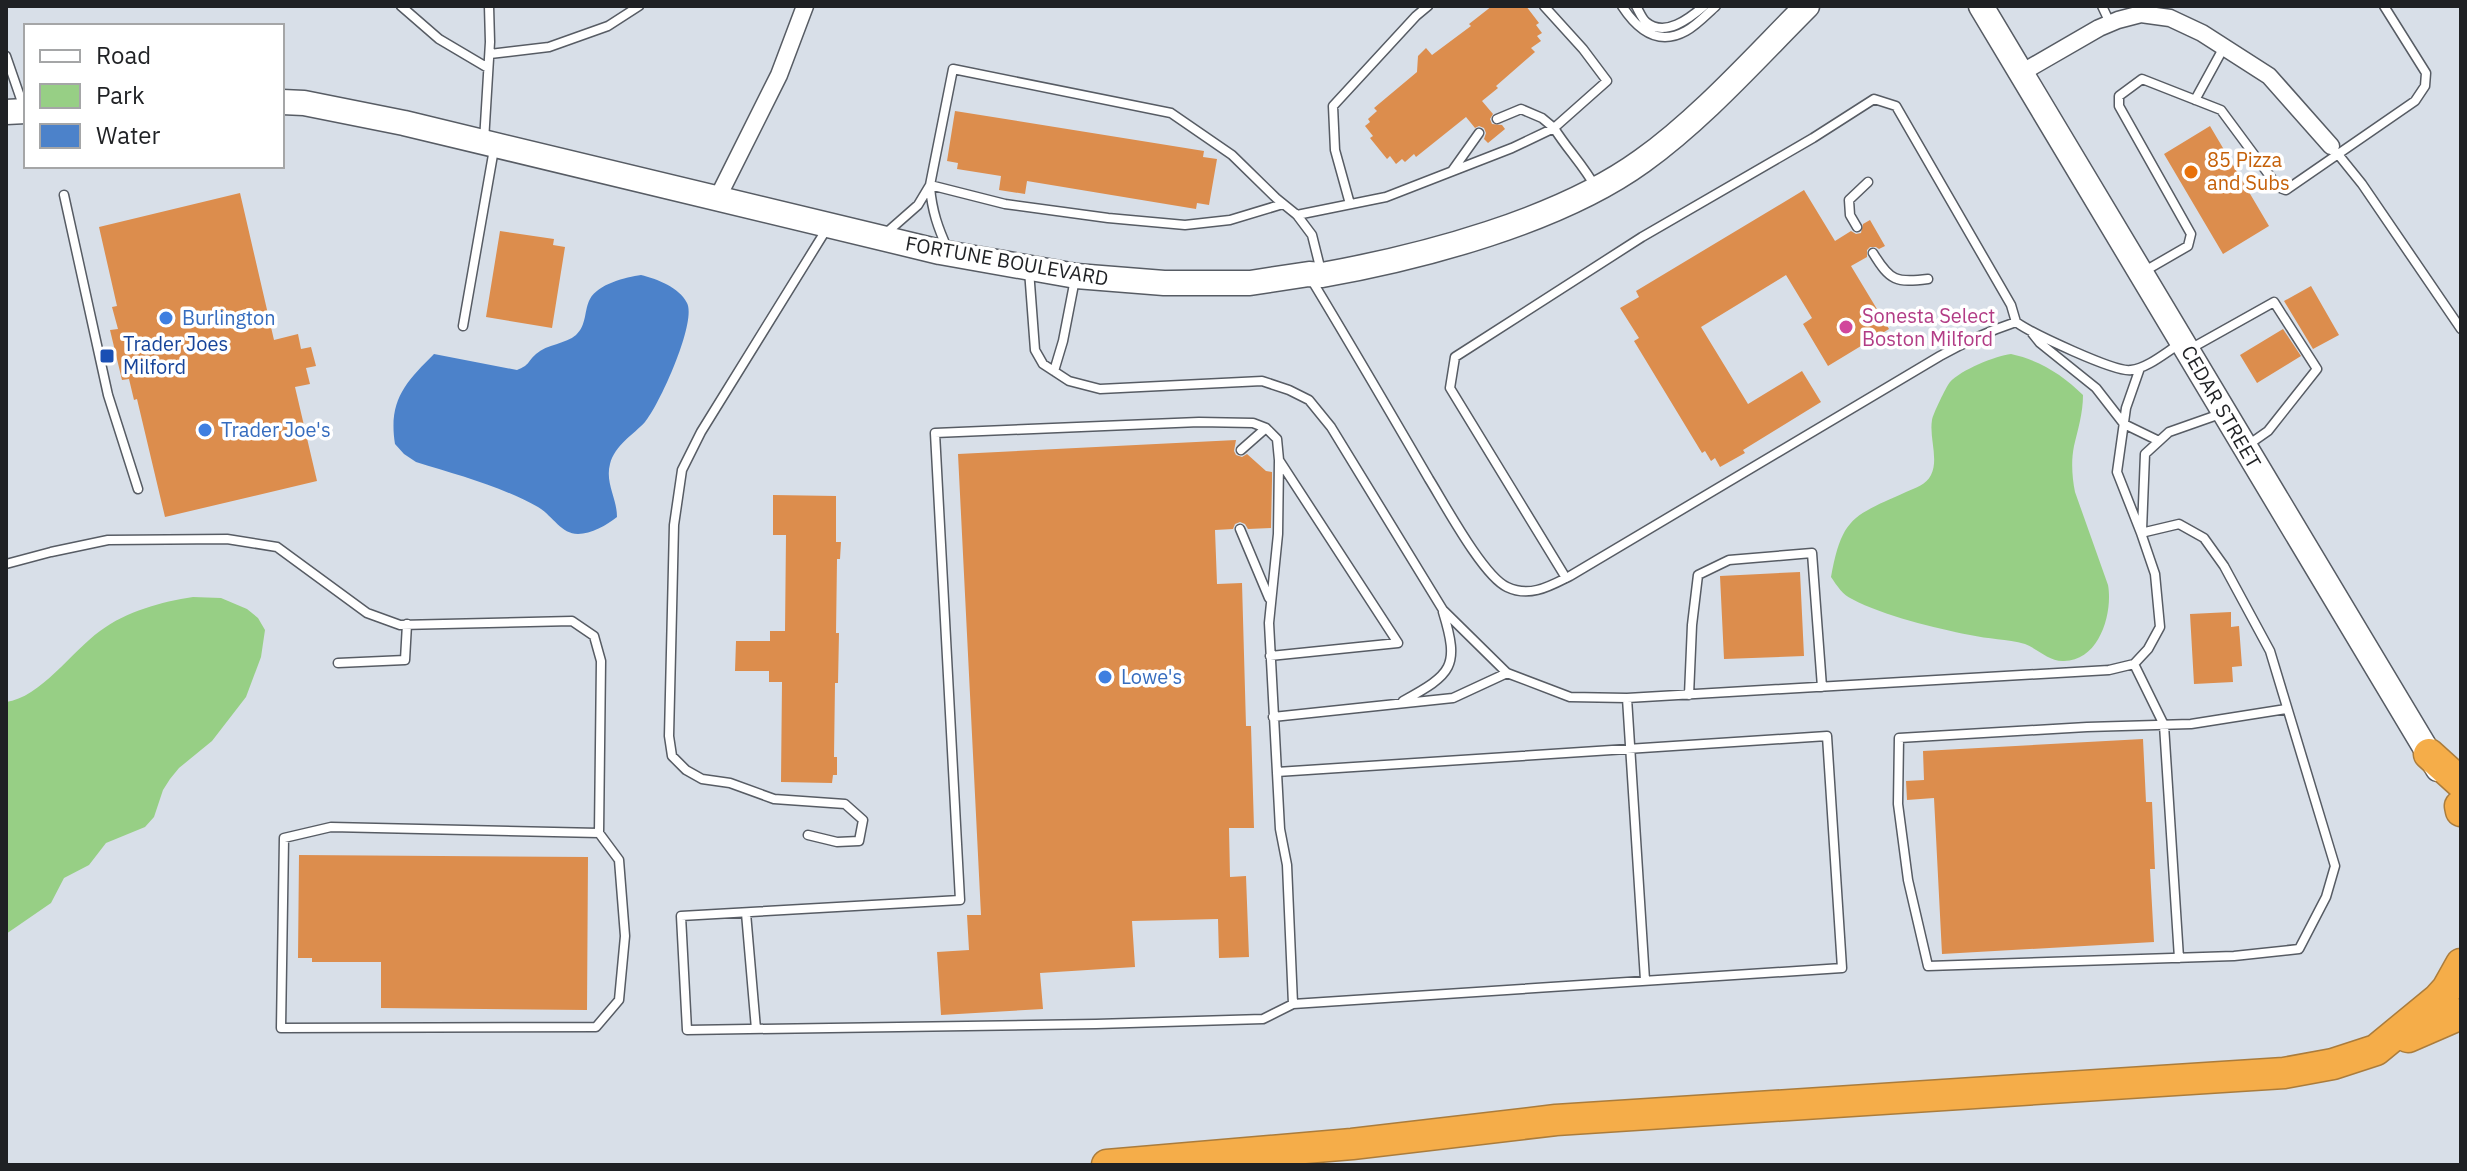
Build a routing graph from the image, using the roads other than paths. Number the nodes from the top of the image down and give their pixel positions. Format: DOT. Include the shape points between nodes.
graph roads {
  1 [pos="401,6"];
  2 [pos="489,6"];
  3 [pos="639,6"];
  4 [pos="805,6"];
  5 [pos="1428,6"];
  6 [pos="1544,6"];
  7 [pos="1622,6"];
  8 [pos="1636,6"];
  9 [pos="1704,6"];
  10 [pos="1716,6"];
  11 [pos="1828,6"];
  12 [pos="1981,6"];
  13 [pos="2102,6"];
  14 [pos="2384,6"];
  15 [pos="1798,12"];
  16 [pos="2110,23"];
  17 [pos="2224,47"];
  18 [pos="490,54"];
  19 [pos="6,56"];
  20 [pos="488,68"];
  21 [pos="2021,73"];
  22 [pos="2195,100"];
  23 [pos="284,102"];
  24 [pos="24,106"];
  25 [pos="1497,119"];
  26 [pos="1554,128"];
  27 [pos="1479,133"];
  28 [pos="489,143"];
  29 [pos="2335,150"];
  30 [pos="1452,171"];
  31 [pos="1868,182"];
  32 [pos="930,185"];
  33 [pos="1596,188"];
  34 [pos="64,195"];
  35 [pos="717,199"];
  36 [pos="1283,204"];
  37 [pos="1350,204"];
  38 [pos="1297,215"];
  39 [pos="828,226"];
  40 [pos="1857,227"];
  41 [pos="881,238"];
  42 [pos="1873,253"];
  43 [pos="950,254"];
  44 [pos="1028,268"];
  45 [pos="2142,273"];
  46 [pos="1316,275"];
  47 [pos="1076,276"];
  48 [pos="1928,279"];
  49 [pos="2016,322"];
  50 [pos="463,326"];
  51 [pos="2461,329"];
  52 [pos="2029,330"];
  53 [pos="2185,346"];
  54 [pos="2140,368"];
  55 [pos="1054,371"];
  56 [pos="2224,413"];
  57 [pos="2124,424"];
  58 [pos="1266,428"];
  59 [pos="2159,441"];
  60 [pos="2244,448"];
  61 [pos="1241,450"];
  62 [pos="1279,460"];
  63 [pos="138,489"];
  64 [pos="1240,529"];
  65 [pos="2141,533"];
  66 [pos="6,564"];
  67 [pos="1566,578"];
  68 [pos="1271,602"];
  69 [pos="1443,610"];
  70 [pos="407,624"];
  71 [pos="1270,656"];
  72 [pos="338,663"];
  73 [pos="2134,664"];
  74 [pos="1507,673"];
  75 [pos="1822,687"];
  76 [pos="1689,695"];
  77 [pos="1627,698"];
  78 [pos="1399,703"];
  79 [pos="2286,709"];
  80 [pos="1273,717"];
  81 [pos="2164,725"];
  82 [pos="1631,749"];
  83 [pos="2429,754"];
  84 [pos="1277,772"];
  85 [pos="2461,783"];
  86 [pos="2461,808"];
  87 [pos="599,833"];
  88 [pos="808,835"];
  89 [pos="746,913"];
  90 [pos="2179,958"];
  91 [pos="2461,964"];
  92 [pos="1645,980"];
  93 [pos="1293,1004"];
  94 [pos="2461,1014"];
  95 [pos="756,1029"];
  96 [pos="2376,1050"];
  97 [pos="1107,1165"];
  1 -- 20 [label="lane" via="439,39"];
  2 -- 18 [label="lane"];
  3 -- 18 [label="lane" via="608,26 549,47"];
  4 -- 35 [label="street" via="779,75"];
  5 -- 37 [label="lane" via="1333,106 1335,150"];
  6 -- 26 [label="lane" via="1607,81"];
  7 -- 10 [label="lane" via="1646,33 1666,37 1686,32"];
  8 -- 9 [label="lane" via="1647,23 1658,27 1676,25"];
  11 -- 15 [label="main road, FORTUNE BOULEVARD"];
  12 -- 21 [label="main road, CEDAR STREET"];
  13 -- 16 [label="lane"];
  14 -- 29 [label="lane" via="2426,73 2425,86 2415,101"];
  15 -- 33 [label="main road, FORTUNE BOULEVARD" via="1657,149"];
  16 -- 17 [label="street" via="2141,14 2170,18"];
  16 -- 21 [label="street"];
  17 -- 22 [label="lane"];
  17 -- 29 [label="street" via="2269,76"];
  18 -- 20 [label="lane"];
  19 -- 24 [label="lane"];
  20 -- 28 [label="lane"];
  21 -- 45 [label="main road, CEDAR STREET"];
  22 -- 29 [label="lane" via="2221,110 2278,187 2286,190"];
  22 -- 45 [label="lane" via="2142,79 2119,96 2119,106 2191,234 2188,246"];
  23 -- 28 [label="main road, FORTUNE BOULEVARD"];
  25 -- 26 [label="lane" via="1521,109"];
  26 -- 30 [label="lane"];
  26 -- 33 [label="lane"];
  27 -- 30 [label="lane"];
  28 -- 35 [label="main road, FORTUNE BOULEVARD"];
  28 -- 50 [label="lane"];
  29 -- 51 [label="lane"];
  30 -- 37 [label="lane" via="1386,197"];
  31 -- 40 [label="lane" via="1849,200"];
  32 -- 36 [label="lane" via="1005,204 1185,225 1230,220"];
  32 -- 36 [label="lane" via="953,69 1171,113 1232,155"];
  32 -- 41 [label="lane" via="918,205"];
  32 -- 43 [label="lane" via="936,224"];
  33 -- 46 [label="main road, FORTUNE BOULEVARD" via="1451,245"];
  34 -- 63 [label="lane" via="108,395"];
  35 -- 39 [label="main road, FORTUNE BOULEVARD"];
  36 -- 38 [label="lane"];
  37 -- 38 [label="lane"];
  38 -- 46 [label="lane" via="1312,235"];
  39 -- 41 [label="main road, FORTUNE BOULEVARD"];
  39 -- 88 [label="lane" via="701,432 682,470 674,525 672,756 702,779 774,799 845,804 863,820 859,841"];
  41 -- 43 [label="main road, FORTUNE BOULEVARD"];
  42 -- 48 [label="lane" via="1895,280"];
  43 -- 44 [label="main road, FORTUNE BOULEVARD"];
  44 -- 47 [label="main road, FORTUNE BOULEVARD"];
  44 -- 55 [label="lane" via="1035,350"];
  45 -- 53 [label="main road, CEDAR STREET"];
  46 -- 47 [label="main road, FORTUNE BOULEVARD" via="1235,283"];
  46 -- 67 [label="lane" via="1459,529 1494,578 1506,587 1534,592"];
  47 -- 55 [label="lane"];
  49 -- 52 [label="lane"];
  49 -- 67 [label="lane" via="1967,340"];
  49 -- 67 [label="lane" via="1896,106 1874,99 1642,237 1455,357 1450,388"];
  52 -- 54 [label="lane" via="2117,369"];
  52 -- 57 [label="lane" via="2096,388"];
  53 -- 54 [label="lane"];
  53 -- 56 [label="main road, CEDAR STREET"];
  53 -- 60 [label="lane" via="2274,302 2317,369 2268,431"];
  54 -- 57 [label="lane"];
  55 -- 69 [label="lane" via="1100,389 1262,381 1309,400 1331,427"];
  56 -- 59 [label="lane" via="2169,432"];
  56 -- 60 [label="main road, CEDAR STREET"];
  57 -- 59 [label="lane"];
  57 -- 65 [label="lane" via="2117,472"];
  58 -- 61 [label="lane"];
  58 -- 62 [label="lane" via="1277,439"];
  58 -- 89 [label="lane" via="1199,422 935,433 960,900"];
  59 -- 65 [label="lane" via="2145,454"];
  60 -- 83 [label="main road, CEDAR STREET"];
  62 -- 68 [label="lane"];
  62 -- 71 [label="lane" via="1398,643"];
  64 -- 68 [label="lane"];
  65 -- 73 [label="lane" via="2155,574 2160,627"];
  65 -- 79 [label="lane" via="2179,524 2204,538 2270,651"];
  66 -- 70 [label="lane" via="108,540 227,539 277,547 367,613"];
  68 -- 71 [label="lane"];
  69 -- 74 [label="lane"];
  69 -- 78 [label="lane" via="1452,642 1448,668 1436,683"];
  70 -- 72 [label="lane" via="405,660"];
  70 -- 87 [label="lane" via="572,621 594,636 601,661"];
  71 -- 80 [label="lane"];
  73 -- 75 [label="lane" via="2109,670"];
  73 -- 81 [label="lane"];
  74 -- 77 [label="lane" via="1570,697"];
  74 -- 78 [label="lane" via="1453,698"];
  75 -- 76 [label="lane"];
  75 -- 76 [label="lane" via="1812,553 1729,560 1698,575"];
  76 -- 77 [label="lane"];
  77 -- 82 [label="lane"];
  78 -- 80 [label="lane"];
  79 -- 81 [label="lane"];
  79 -- 90 [label="lane" via="2335,866 2326,897 2299,949"];
  80 -- 84 [label="lane"];
  81 -- 90 [label="lane"];
  81 -- 90 [label="lane" via="1899,738 1898,804 1908,880 1928,966"];
  82 -- 84 [label="lane"];
  82 -- 92 [label="lane"];
  82 -- 92 [label="lane" via="1827,736 1835,851 1842,968"];
  83 -- 85 [label="highway"];
  83 -- 86 [label="main road, CEDAR STREET"];
  84 -- 93 [label="lane"];
  87 -- 87 [label="lane" via="331,827 284,838 281,1028 596,1027 619,1000 625,936 619,860"];
  89 -- 95 [label="lane"];
  89 -- 95 [label="lane" via="681,916 687,1030"];
  91 -- 96 [label="highway" via="2438,999"];
  92 -- 93 [label="lane"];
  93 -- 95 [label="lane" via="1263,1019"];
  94 -- 96 [label="highway"];
  96 -- 97 [label="highway" via="2284,1073 1556,1120"];
}
